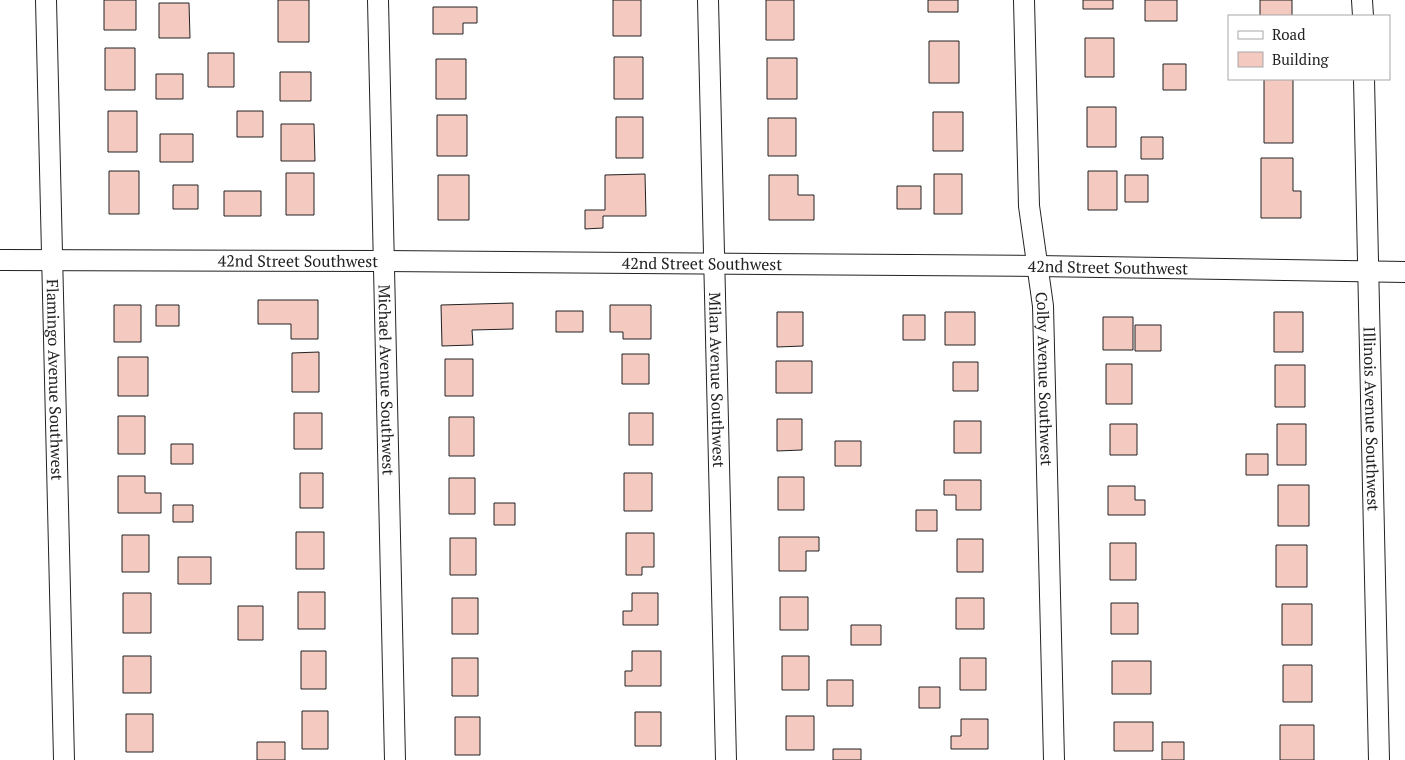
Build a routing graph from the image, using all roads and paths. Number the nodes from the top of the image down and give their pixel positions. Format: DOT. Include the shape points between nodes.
graph roads {
  1 [pos="46,0"];
  2 [pos="378,0"];
  3 [pos="708,0"];
  4 [pos="1024,0"];
  5 [pos="1362,0"];
  6 [pos="1363,15"];
  7 [pos="1364,80"];
  8 [pos="0,260"];
  9 [pos="52,260"];
  10 [pos="383,261"];
  11 [pos="714,265"];
  12 [pos="1037,266"];
  13 [pos="1368,272"];
  14 [pos="1405,272"];
  15 [pos="64,760"];
  16 [pos="395,760"];
  17 [pos="726,760"];
  18 [pos="1054,760"];
  19 [pos="1379,760"];
  1 -- 9 [label="street, Flamingo Avenue Southwest"];
  2 -- 10 [label="street, Michael Avenue Southwest"];
  3 -- 11 [label="street, Milan Avenue Southwest"];
  4 -- 12 [label="street, Colby Avenue Southwest" via="1028,206"];
  5 -- 6 [label="street"];
  7 -- 13 [label="street, Illinois Avenue Southwest"];
  8 -- 9 [label="street, 42nd Street Southwest"];
  9 -- 10 [label="street, 42nd Street Southwest"];
  9 -- 15 [label="street, Flamingo Avenue Southwest"];
  10 -- 11 [label="street, 42nd Street Southwest"];
  10 -- 16 [label="street, Michael Avenue Southwest"];
  11 -- 12 [label="street, 42nd Street Southwest"];
  11 -- 17 [label="street, Milan Avenue Southwest"];
  12 -- 13 [label="street, 42nd Street Southwest"];
  12 -- 18 [label="street, Colby Avenue Southwest" via="1043,306"];
  13 -- 14 [label="street, 42nd Street Southwest"];
  13 -- 19 [label="street, Illinois Avenue Southwest"];
}
